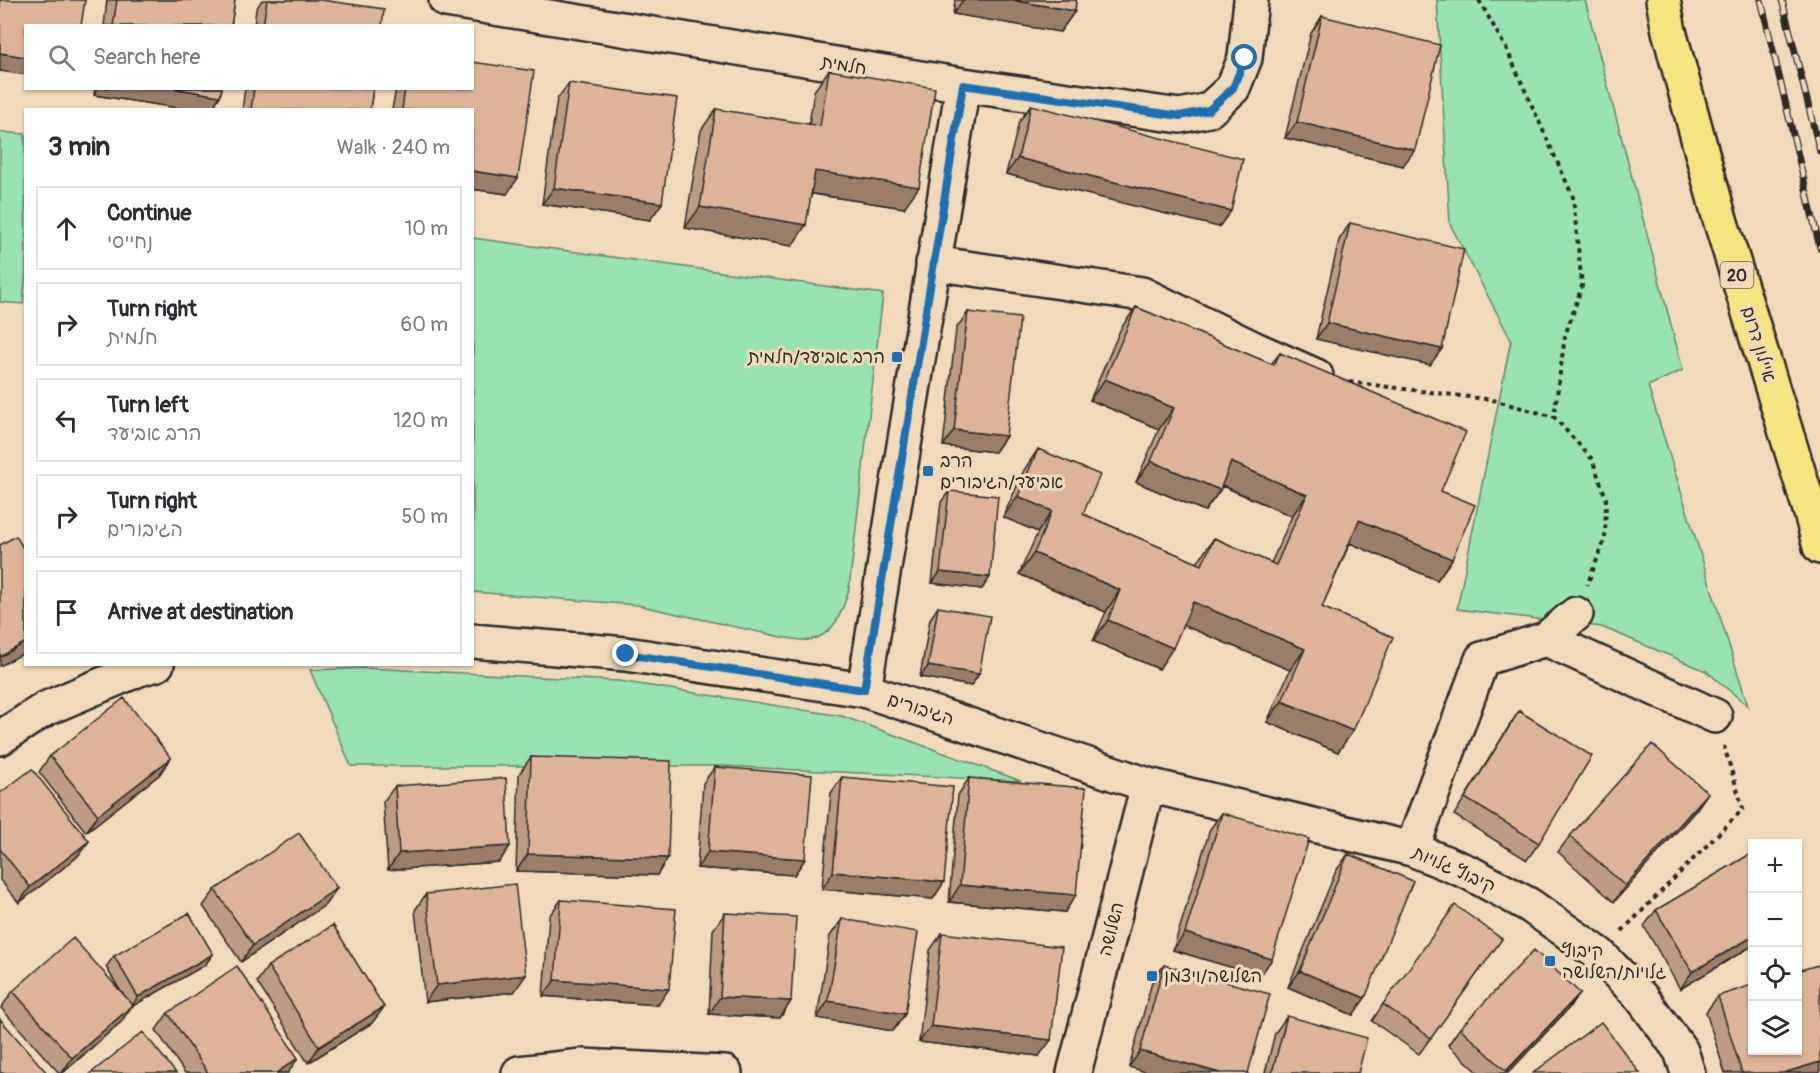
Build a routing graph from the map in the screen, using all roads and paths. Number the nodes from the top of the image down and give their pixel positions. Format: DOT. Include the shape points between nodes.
graph roads {
  1 [pos="446,0"];
  2 [pos="1251,0"];
  3 [pos="1479,0"];
  4 [pos="1663,0"];
  5 [pos="963,85"];
  6 [pos="933,263"];
  7 [pos="1322,379"];
  8 [pos="1554,417"];
  9 [pos="1820,547"];
  10 [pos="1576,614"];
  11 [pos="1546,639"];
  12 [pos="474,641"];
  13 [pos="149,666"];
  14 [pos="864,690"];
  15 [pos="1715,716"];
  16 [pos="0,738"];
  17 [pos="1148,784"];
  18 [pos="1412,849"];
  19 [pos="1599,954"];
  20 [pos="519,1073"];
  21 [pos="725,1073"];
  22 [pos="1074,1073"];
  23 [pos="1688,1073"];
  1 -- 5 [label="street, חלמית"];
  2 -- 5 [label="street, חלמית" via="1245,58 1233,88 1209,110 1180,116"];
  3 -- 8 [label="path" via="1507,50 1573,197 1582,286 1565,336"];
  4 -- 9 [label="highway, איילון דרום / 20" via="1719,216"];
  5 -- 6 [label="street"];
  6 -- 7 [label="street" via="1142,294"];
  6 -- 14 [label="street"];
  7 -- 8 [label="path" via="1493,400"];
  8 -- 10 [label="path" via="1592,459 1606,498 1605,540"];
  10 -- 11 [label="street"];
  11 -- 15 [label="street"];
  11 -- 18 [label="street" via="1482,659"];
  12 -- 14 [label="street, הגיבורים" via="626,654"];
  13 -- 16 [label="street" via="45,709"];
  14 -- 17 [label="street, הגיבורים"];
  15 -- 19 [label="path" via="1743,809"];
  17 -- 18 [label="street, קיבוץ גלויות"];
  17 -- 22 [label="street, השלושה"];
  18 -- 19 [label="street, קיבוץ גלויות" via="1470,873 1529,905"];
  19 -- 23 [label="street, קיבוץ גלויות" via="1642,998 1681,1051"];
  20 -- 21 [label="street" via="582,1066"];
}
